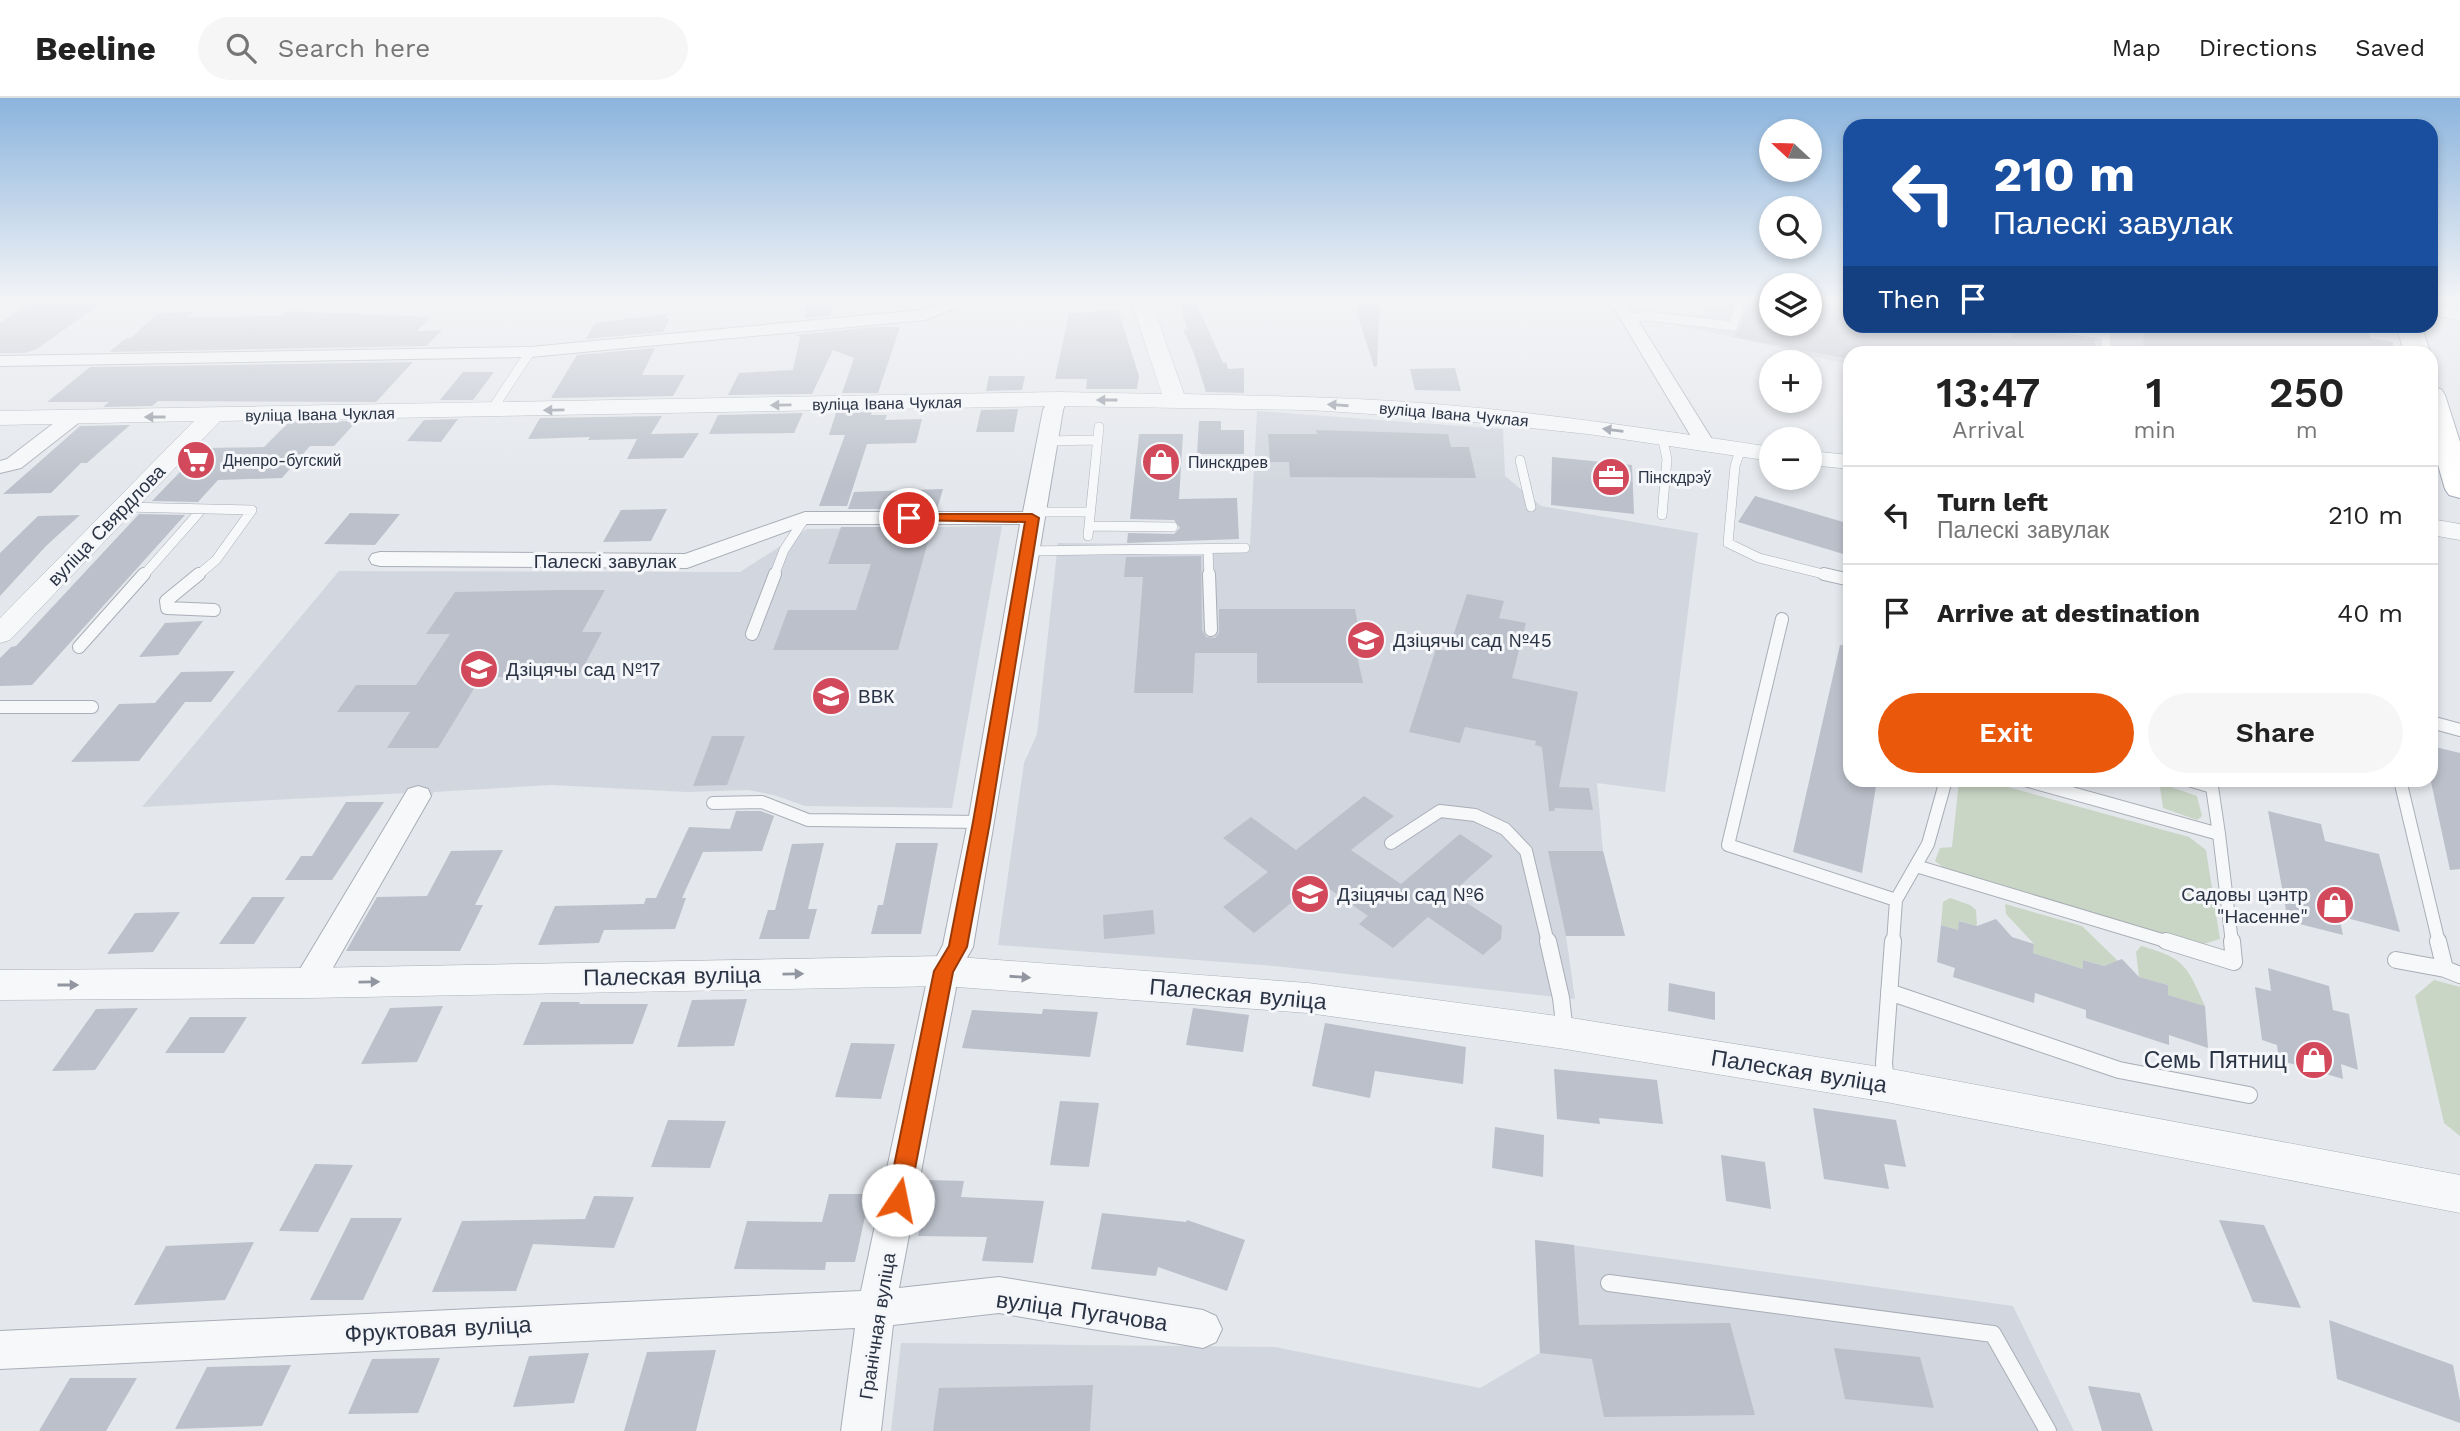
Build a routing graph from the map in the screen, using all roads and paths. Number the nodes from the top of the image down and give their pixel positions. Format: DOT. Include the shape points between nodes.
graph roads {
  1 [pos="47,360"];
  2 [pos="525,360"];
  3 [pos="1161,360"];
  4 [pos="1655,360"];
  5 [pos="0,361"];
  6 [pos="1058,399"];
  7 [pos="1175,400"];
  8 [pos="491,411"];
  9 [pos="2438,412"];
  10 [pos="212,416"];
  11 [pos="74,417"];
  12 [pos="0,418"];
  13 [pos="1099,427"];
  14 [pos="1662,436"];
  15 [pos="1097,440"];
  16 [pos="1047,441"];
  17 [pos="1705,444"];
  18 [pos="1740,451"];
  19 [pos="2454,452"];
  20 [pos="1759,453"];
  21 [pos="1822,459"];
  22 [pos="1520,460"];
  23 [pos="1843,461"];
  24 [pos="0,467"];
  25 [pos="2460,489"];
  26 [pos="124,507"];
  27 [pos="1531,507"];
  28 [pos="202,509"];
  29 [pos="1090,512"];
  30 [pos="1033,515"];
  31 [pos="1662,516"];
  32 [pos="805,518"];
  33 [pos="1174,527"];
  34 [pos="2438,528"];
  35 [pos="2460,531"];
  36 [pos="1244,548"];
  37 [pos="1208,549"];
  38 [pos="1026,551"];
  39 [pos="380,559"];
  40 [pos="1843,578"];
  41 [pos="214,610"];
  42 [pos="1782,619"];
  43 [pos="1211,630"];
  44 [pos="0,634"];
  45 [pos="752,635"];
  46 [pos="79,647"];
  47 [pos="0,707"];
  48 [pos="92,707"];
  49 [pos="2438,724"];
  50 [pos="2460,730"];
  51 [pos="1944,787"];
  52 [pos="2050,787"];
  53 [pos="2212,787"];
  54 [pos="2402,787"];
  55 [pos="418,796"];
  56 [pos="713,803"];
  57 [pos="982,822"];
  58 [pos="2219,834"];
  59 [pos="1391,844"];
  60 [pos="1916,866"];
  61 [pos="1896,900"];
  62 [pos="2396,960"];
  63 [pos="2445,969"];
  64 [pos="944,971"];
  65 [pos="2460,975"];
  66 [pos="308,983"];
  67 [pos="0,985"];
  68 [pos="1889,992"];
  69 [pos="1565,1033"];
  70 [pos="1886,1084"];
  71 [pos="2249,1095"];
  72 [pos="2460,1194"];
  73 [pos="1609,1283"];
  74 [pos="876,1309"];
  75 [pos="1203,1329"];
  76 [pos="0,1350"];
  77 [pos="862,1431"];
  78 [pos="2048,1431"];
  1 -- 5 [label="street"];
  2 -- 8 [label="lane"];
  3 -- 7 [label="street"];
  4 -- 17 [label="street"];
  7 -- 6 [label="street, вуліца Івана Чуклая, one-way"];
  6 -- 8 [label="street, вуліца Івана Чуклая, one-way"];
  6 -- 16 [label="street, Гранічная вуліца"];
  14 -- 7 [label="street, вуліца Івана Чуклая, one-way" via="1434,411"];
  8 -- 10 [label="street, вуліца Івана Чуклая"];
  9 -- 19 [label="main road"];
  10 -- 11 [label="street, вуліца Івана Чуклая, one-way"];
  10 -- 26 [label="street, вуліца Свярдлова"];
  11 -- 12 [label="street, вуліца Івана Чуклая"];
  11 -- 24 [label="street" via="14,464"];
  13 -- 15 [label="lane"];
  14 -- 17 [label="street, вуліца Івана Чуклая"];
  14 -- 31 [label="lane" via="1667,459"];
  15 -- 16 [label="lane"];
  15 -- 29 [label="lane"];
  16 -- 30 [label="street, Гранічная вуліца"];
  17 -- 18 [label="street, вуліца Івана Чуклая"];
  18 -- 20 [label="street, вуліца Івана Чуклая"];
  18 -- 40 [label="lane" via="1728,543 1759,558"];
  19 -- 25 [label="main road"];
  21 -- 23 [label="street"];
  22 -- 27 [label="lane"];
  26 -- 28 [label="lane"];
  26 -- 44 [label="street, вуліца Свярдлова"];
  28 -- 41 [label="lane" via="252,510 216,560 166,601 167,608"];
  28 -- 46 [label="lane"];
  29 -- 30 [label="lane"];
  29 -- 33 [label="lane" via="1088,531"];
  30 -- 32 [label="street, Палескі завулак"];
  30 -- 38 [label="street, Гранічная вуліца"];
  32 -- 39 [label="street, Палескі завулак" via="687,561"];
  32 -- 45 [label="lane" via="784,550"];
  34 -- 35 [label="street"];
  36 -- 37 [label="lane"];
  37 -- 38 [label="lane"];
  37 -- 43 [label="lane"];
  38 -- 57 [label="street, Гранічная вуліца"];
  42 -- 61 [label="lane" via="1728,845"];
  47 -- 48 [label="lane"];
  49 -- 50 [label="lane"];
  51 -- 60 [label="lane" via="1928,844"];
  52 -- 58 [label="lane"];
  53 -- 58 [label="lane"];
  54 -- 63 [label="lane"];
  55 -- 66 [label="street"];
  56 -- 57 [label="lane" via="762,802 808,820"];
  57 -- 64 [label="street, Гранічная вуліца" via="958,947"];
  58 -- 60 [label="lane" via="2234,962"];
  59 -- 69 [label="lane" via="1440,811 1475,815 1506,829 1526,851"];
  60 -- 61 [label="lane"];
  61 -- 68 [label="lane"];
  62 -- 63 [label="lane"];
  63 -- 65 [label="lane"];
  66 -- 64 [label="street, Палеская вуліца, one-way"];
  64 -- 69 [label="street, Палеская вуліца, one-way" via="1308,998"];
  64 -- 74 [label="street, Гранічная вуліца"];
  67 -- 66 [label="street, Палеская вуліца, one-way"];
  68 -- 70 [label="lane"];
  68 -- 71 [label="lane" via="2119,1070"];
  69 -- 70 [label="street, Палеская вуліца"];
  70 -- 72 [label="street, Палеская вуліца"];
  73 -- 78 [label="lane" via="1993,1334"];
  74 -- 75 [label="street, вуліца Пугачова" via="999,1295"];
  74 -- 76 [label="street, Фруктовая вуліца"];
  74 -- 77 [label="street, Гранічная вуліца"];
}
